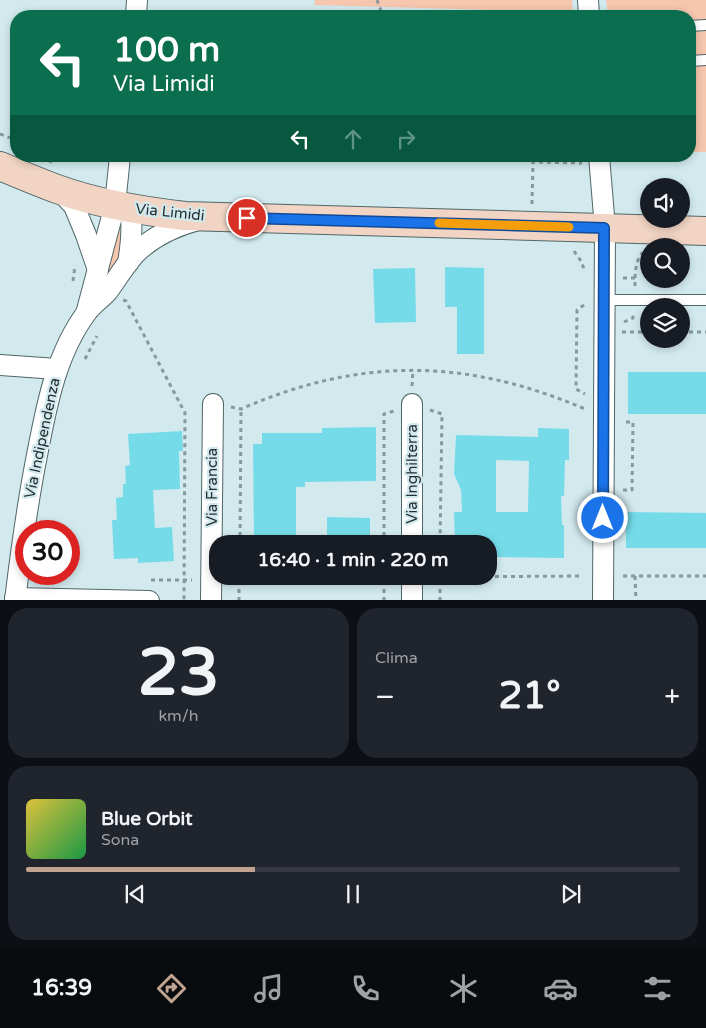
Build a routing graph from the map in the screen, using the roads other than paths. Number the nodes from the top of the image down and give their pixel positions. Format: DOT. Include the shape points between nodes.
graph roads {
  1 [pos="120,162"];
  2 [pos="600,162"];
  3 [pos="0,166"];
  4 [pos="50,186"];
  5 [pos="122,206"];
  6 [pos="209,217"];
  7 [pos="604,228"];
  8 [pos="706,231"];
  9 [pos="128,263"];
  10 [pos="100,283"];
  11 [pos="604,300"];
  12 [pos="706,300"];
  13 [pos="0,365"];
  14 [pos="57,369"];
  15 [pos="212,404"];
  16 [pos="412,404"];
  17 [pos="412,535"];
  18 [pos="412,585"];
  19 [pos="15,599"];
  20 [pos="149,600"];
  21 [pos="211,600"];
  22 [pos="412,600"];
  23 [pos="603,600"];
  1 -- 5 [label="street"];
  2 -- 7 [label="street"];
  3 -- 4 [label="main road, Via Limidi"];
  4 -- 5 [label="main road, Via Limidi"];
  4 -- 10 [label="street" via="74,206"];
  5 -- 6 [label="main road, Via Limidi"];
  5 -- 9 [label="street, Via Indipendenza" via="131,217"];
  5 -- 10 [label="street"];
  6 -- 7 [label="main road, Via Limidi"];
  6 -- 9 [label="street, Via Indipendenza" via="159,236"];
  7 -- 8 [label="main road, Via Limidi"];
  7 -- 11 [label="street"];
  9 -- 10 [label="street, Via Indipendenza"];
  10 -- 14 [label="street, Via Indipendenza"];
  11 -- 12 [label="lane"];
  11 -- 23 [label="street"];
  13 -- 14 [label="street"];
  14 -- 19 [label="street, Via Indipendenza" via="28,502"];
  15 -- 21 [label="street, Via Francia"];
  16 -- 17 [label="street, Via Inghilterra"];
  18 -- 22 [label="street"];
  19 -- 20 [label="street"];
}
